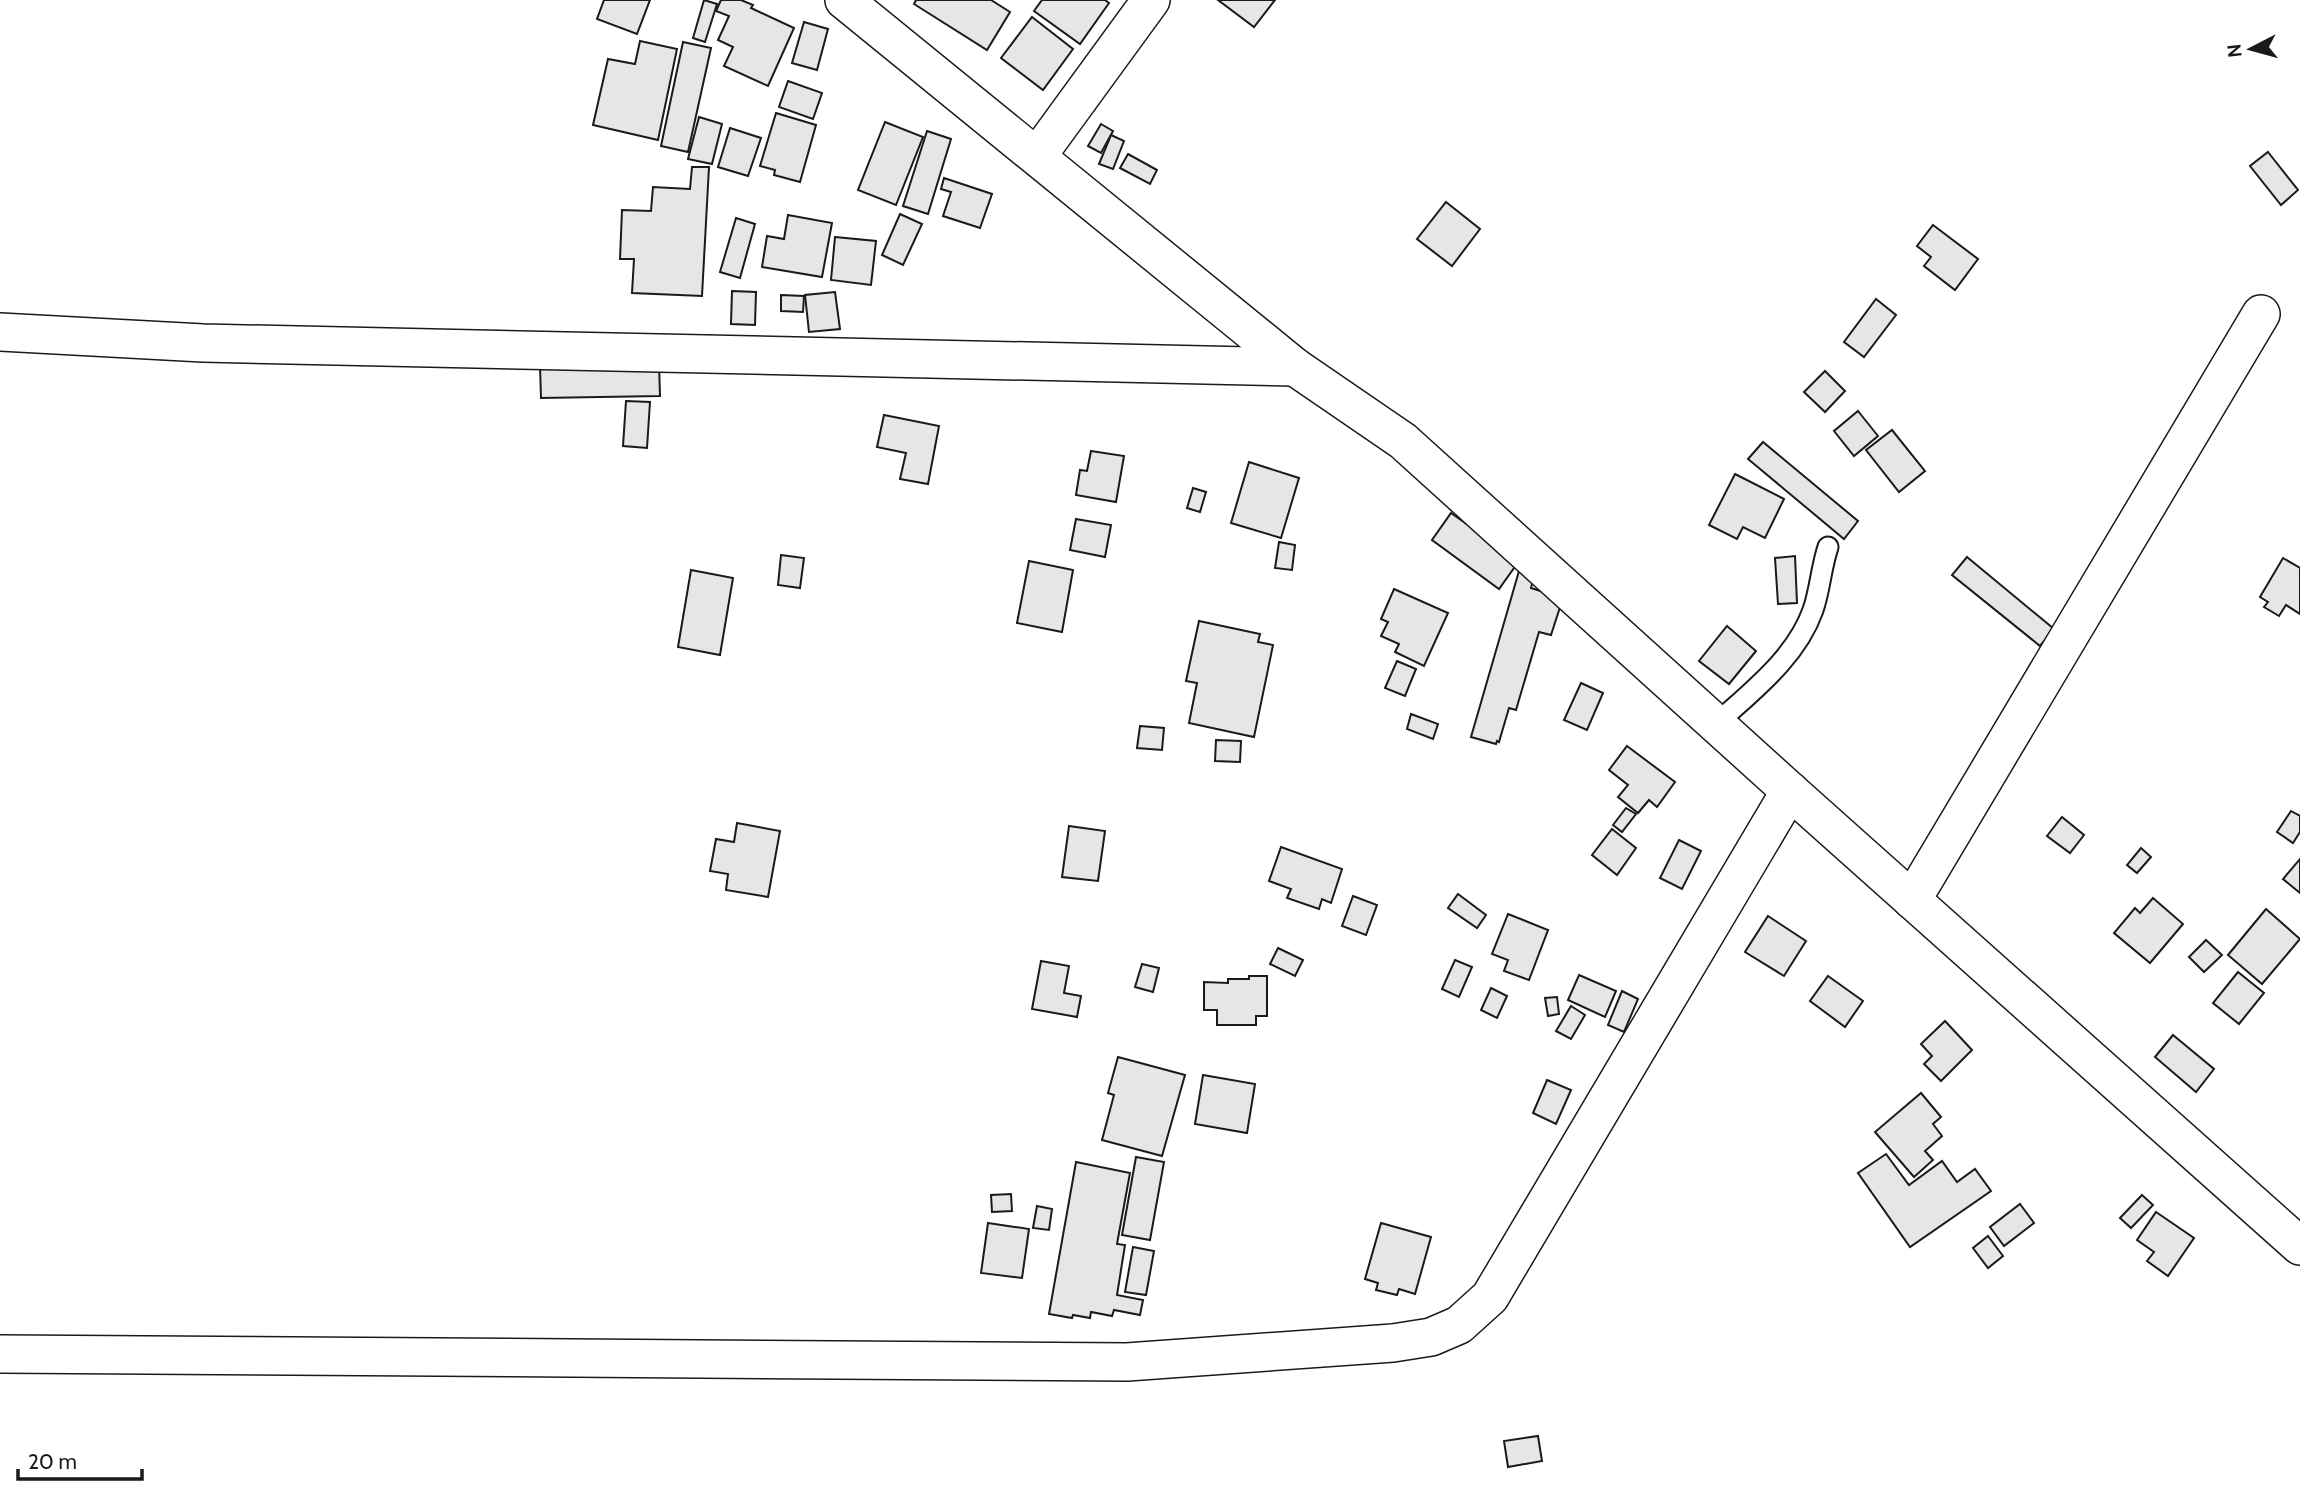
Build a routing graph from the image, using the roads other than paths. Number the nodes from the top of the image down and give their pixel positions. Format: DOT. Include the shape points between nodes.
graph roads {
  1 [pos="844,0"];
  2 [pos="1151,0"];
  3 [pos="1038,155"];
  4 [pos="2261,314"];
  5 [pos="0,332"];
  6 [pos="1295,367"];
  7 [pos="1828,547"];
  8 [pos="1716,724"];
  9 [pos="1790,790"];
  10 [pos="1912,900"];
  11 [pos="2300,1246"];
  12 [pos="0,1354"];
  1 -- 3 [label="street"];
  2 -- 3 [label="street"];
  3 -- 6 [label="street"];
  4 -- 10 [label="street"];
  5 -- 6 [label="street" via="203,343"];
  6 -- 8 [label="street" via="1404,441"];
  7 -- 8 [label="lane" via="1812,612 1796,640 1772,673"];
  8 -- 9 [label="street"];
  9 -- 10 [label="street"];
  9 -- 12 [label="street" via="1490,1297 1459,1325 1432,1337 1127,1362"];
  10 -- 11 [label="street"];
}
